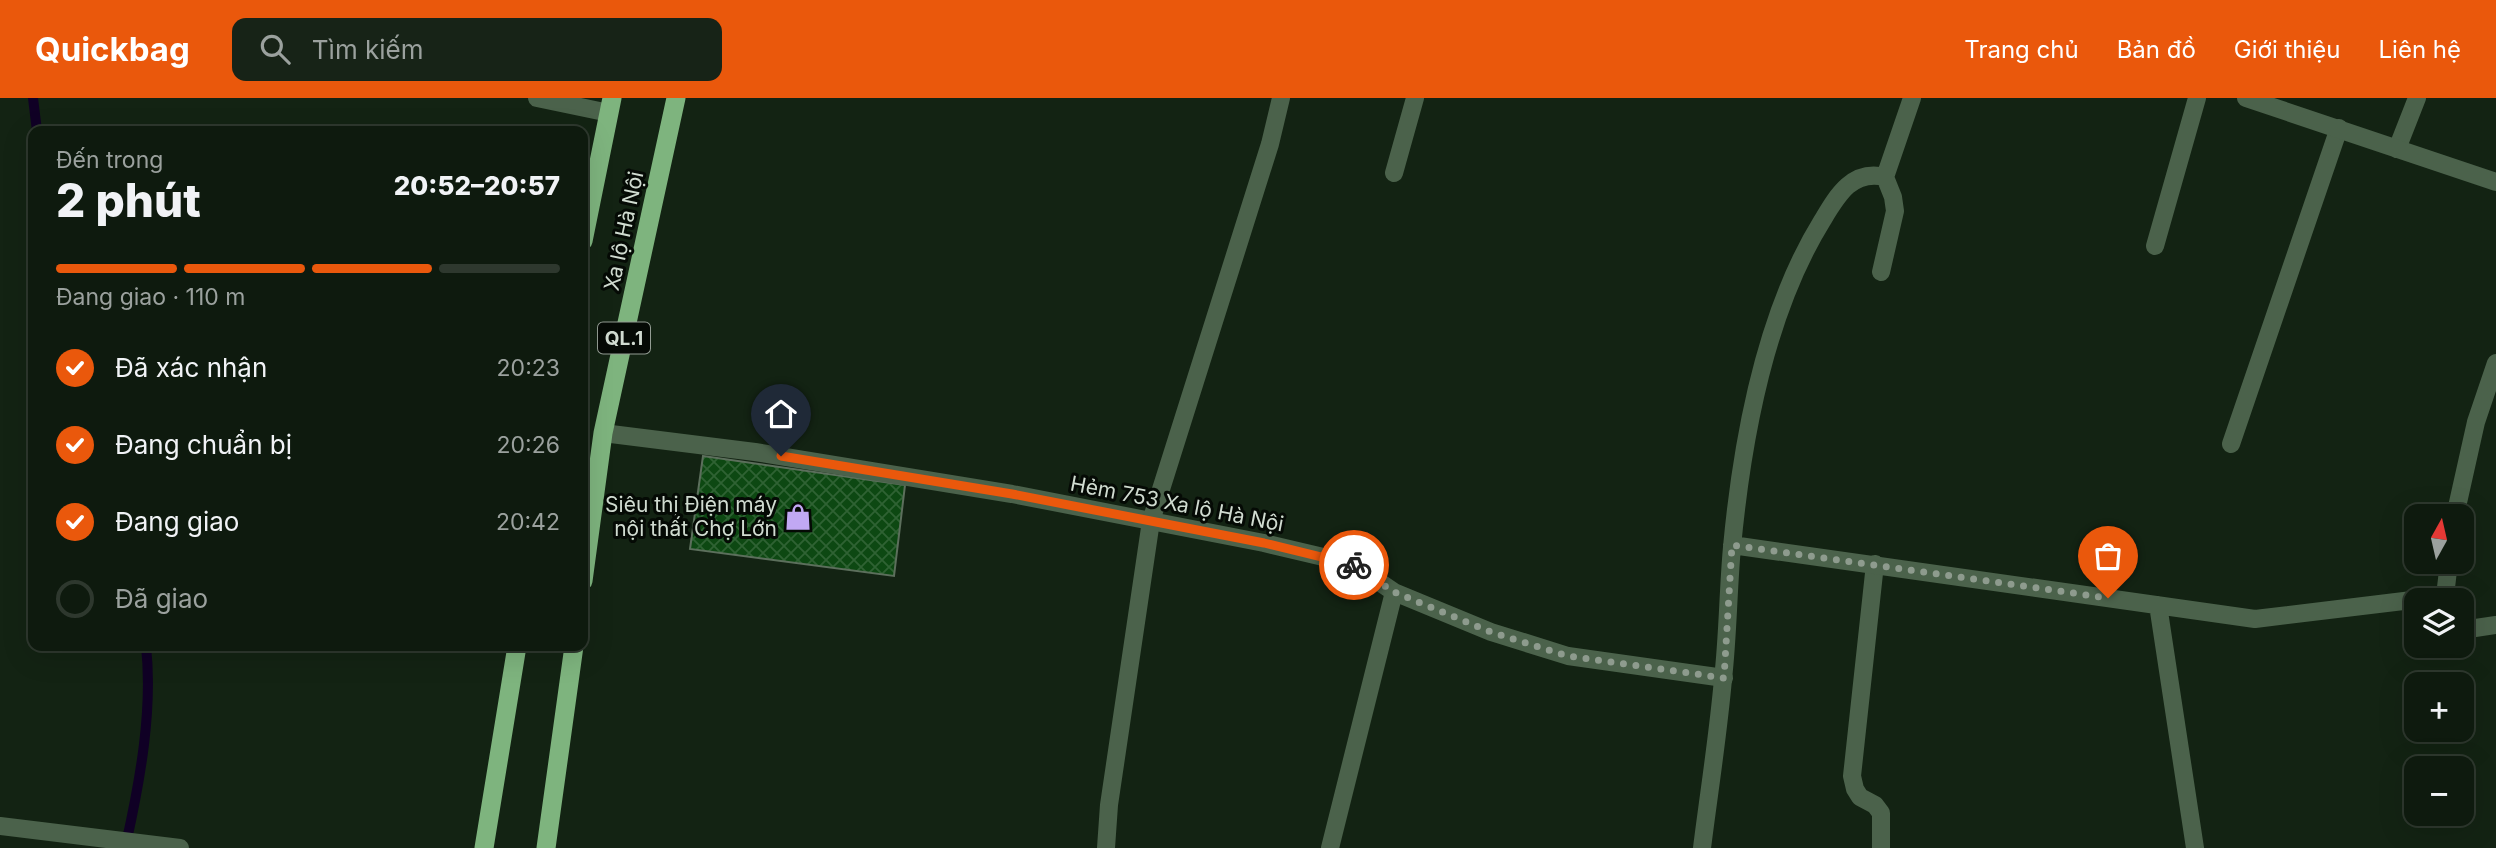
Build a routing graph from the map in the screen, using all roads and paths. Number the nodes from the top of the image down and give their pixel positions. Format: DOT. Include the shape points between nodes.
graph roads {
  1 [pos="537,98"];
  2 [pos="676,98"];
  3 [pos="1281,98"];
  4 [pos="1415,98"];
  5 [pos="1912,98"];
  6 [pos="2197,98"];
  7 [pos="2246,98"];
  8 [pos="2417,98"];
  9 [pos="611,105"];
  10 [pos="2339,128"];
  11 [pos="2397,149"];
  12 [pos="1394,173"];
  13 [pos="1885,177"];
  14 [pos="2496,182"];
  15 [pos="588,216"];
  16 [pos="2155,246"];
  17 [pos="1881,272"];
  18 [pos="2496,363"];
  19 [pos="603,433"];
  20 [pos="2231,444"];
  21 [pos="2458,504"];
  22 [pos="1152,521"];
  23 [pos="588,544"];
  24 [pos="1732,545"];
  25 [pos="1875,564"];
  26 [pos="1394,592"];
  27 [pos="2404,603"];
  28 [pos="2158,605"];
  29 [pos="2496,625"];
  30 [pos="2474,628"];
  31 [pos="516,651"];
  32 [pos="573,651"];
  33 [pos="1724,678"];
  34 [pos="0,827"];
  35 [pos="180,848"];
  36 [pos="484,848"];
  37 [pos="546,848"];
  38 [pos="1106,848"];
  39 [pos="1330,848"];
  40 [pos="1702,848"];
  41 [pos="1881,848"];
  42 [pos="2195,848"];
  1 -- 9 [label="street"];
  2 -- 19 [label="highway, Xa lộ Hà Nội / QL.1"];
  3 -- 22 [label="street"];
  4 -- 12 [label="street"];
  5 -- 13 [label="street"];
  6 -- 16 [label="street"];
  7 -- 10 [label="street"];
  8 -- 11 [label="street"];
  9 -- 15 [label="highway, Xa lộ Hà Nội"];
  10 -- 11 [label="street"];
  10 -- 20 [label="street"];
  11 -- 14 [label="street"];
  13 -- 17 [label="street" via="1895,211"];
  13 -- 24 [label="street" via="1852,180 1820,224 1797,270 1769,340 1751,412"];
  18 -- 21 [label="street" via="2476,422"];
  19 -- 22 [label="street, Hẻm 753 Xa lộ Hà Nội" via="768,454"];
  19 -- 23 [label="highway, Xa lộ Hà Nội / QL.1"];
  22 -- 26 [label="street, Hẻm 753 Xa lộ Hà Nội" via="1353,564"];
  22 -- 38 [label="street"];
  24 -- 25 [label="street"];
  24 -- 33 [label="street"];
  25 -- 28 [label="street"];
  25 -- 41 [label="street" via="1852,776 1860,797 1881,813"];
  26 -- 33 [label="street, Hẻm 753 Xa lộ Hà Nội" via="1491,632 1568,656"];
  26 -- 39 [label="street"];
  27 -- 28 [label="street" via="2255,619"];
  28 -- 42 [label="street"];
  29 -- 30 [label="street"];
  31 -- 36 [label="highway"];
  32 -- 37 [label="highway"];
  33 -- 40 [label="street"];
  34 -- 35 [label="street"];
}
